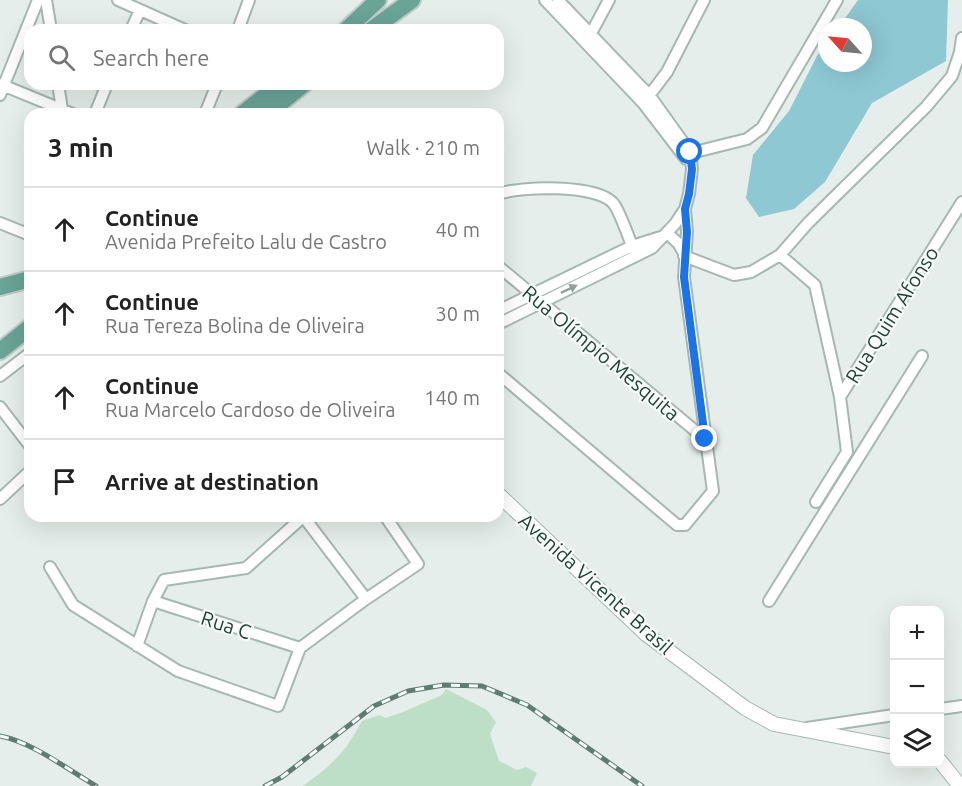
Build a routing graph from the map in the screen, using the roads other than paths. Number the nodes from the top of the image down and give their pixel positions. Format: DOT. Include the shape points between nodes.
graph roads {
  1 [pos="38,0"];
  2 [pos="46,0"];
  3 [pos="118,0"];
  4 [pos="249,0"];
  5 [pos="378,0"];
  6 [pos="412,0"];
  7 [pos="545,0"];
  8 [pos="558,0"];
  9 [pos="609,0"];
  10 [pos="704,0"];
  11 [pos="837,0"];
  12 [pos="140,10"];
  13 [pos="28,24"];
  14 [pos="50,24"];
  15 [pos="134,24"];
  16 [pos="172,24"];
  17 [pos="240,24"];
  18 [pos="352,24"];
  19 [pos="379,24"];
  20 [pos="24,33"];
  21 [pos="589,38"];
  22 [pos="962,38"];
  23 [pos="1,88"];
  24 [pos="59,90"];
  25 [pos="105,90"];
  26 [pos="215,90"];
  27 [pos="273,90"];
  28 [pos="297,90"];
  29 [pos="646,100"];
  30 [pos="59,108"];
  31 [pos="62,108"];
  32 [pos="97,108"];
  33 [pos="207,108"];
  34 [pos="250,108"];
  35 [pos="274,108"];
  36 [pos="686,153"];
  37 [pos="504,193"];
  38 [pos="962,202"];
  39 [pos="685,209"];
  40 [pos="0,223"];
  41 [pos="24,233"];
  42 [pos="666,234"];
  43 [pos="634,251"];
  44 [pos="684,255"];
  45 [pos="780,255"];
  46 [pos="504,271"];
  47 [pos="24,281"];
  48 [pos="0,287"];
  49 [pos="531,295"];
  50 [pos="541,303"];
  51 [pos="504,308"];
  52 [pos="504,321"];
  53 [pos="24,331"];
  54 [pos="3,345"];
  55 [pos="922,356"];
  56 [pos="24,358"];
  57 [pos="0,376"];
  58 [pos="504,378"];
  59 [pos="840,397"];
  60 [pos="0,407"];
  61 [pos="24,438"];
  62 [pos="705,439"];
  63 [pos="847,452"];
  64 [pos="857,459"];
  65 [pos="24,477"];
  66 [pos="0,499"];
  67 [pos="504,500"];
  68 [pos="816,502"];
  69 [pos="297,522"];
  70 [pos="308,522"];
  71 [pos="389,522"];
  72 [pos="50,567"];
  73 [pos="366,599"];
  74 [pos="153,601"];
  75 [pos="769,601"];
  76 [pos="137,646"];
  77 [pos="300,648"];
  78 [pos="962,706"];
  79 [pos="944,708"];
  80 [pos="890,716"];
  81 [pos="801,729"];
  82 [pos="890,746"];
  83 [pos="944,766"];
  84 [pos="960,786"];
  1 -- 13 [label="street"];
  2 -- 14 [label="street"];
  3 -- 12 [label="street"];
  4 -- 17 [label="street"];
  5 -- 18 [label="main road"];
  6 -- 19 [label="main road"];
  7 -- 21 [label="street"];
  8 -- 21 [label="street"];
  9 -- 21 [label="street"];
  10 -- 29 [label="street" via="667,72"];
  11 -- 36 [label="street" via="762,128 747,139"];
  12 -- 15 [label="street"];
  12 -- 16 [label="street"];
  20 -- 23 [label="street"];
  21 -- 29 [label="street"];
  22 -- 45 [label="street" via="952,76 926,107"];
  23 -- 30 [label="street"];
  24 -- 31 [label="street"];
  25 -- 32 [label="street"];
  26 -- 33 [label="street"];
  27 -- 34 [label="main road"];
  28 -- 35 [label="main road"];
  29 -- 36 [label="street"];
  36 -- 39 [label="street" via="692,169"];
  37 -- 43 [label="street" via="562,188 593,192 613,203"];
  38 -- 59 [label="street, Rua Quim Afonso"];
  39 -- 42 [label="street"];
  39 -- 44 [label="street"];
  40 -- 41 [label="street"];
  42 -- 43 [label="street"];
  42 -- 44 [label="street" via="678,243"];
  43 -- 49 [label="street"];
  50 -- 43 [label="street, one-way"];
  44 -- 45 [label="street" via="734,275 751,272"];
  44 -- 62 [label="street"];
  45 -- 59 [label="street" via="815,285"];
  46 -- 49 [label="street, Rua Olímpio Mesquita"];
  47 -- 48 [label="main road"];
  49 -- 50 [label="street, Rua Olímpio Mesquita"];
  49 -- 51 [label="street"];
  50 -- 52 [label="street"];
  50 -- 62 [label="street, Rua Olímpio Mesquita"];
  53 -- 54 [label="main road"];
  55 -- 64 [label="street"];
  56 -- 57 [label="street"];
  58 -- 62 [label="street" via="677,525 685,525 712,491"];
  59 -- 63 [label="street"];
  60 -- 61 [label="street"];
  63 -- 64 [label="street"];
  63 -- 68 [label="street"];
  64 -- 75 [label="street"];
  65 -- 66 [label="street"];
  67 -- 81 [label="street, Avenida Vicente Brasil" via="646,634 745,708 774,724"];
  69 -- 74 [label="street" via="246,568 164,580"];
  70 -- 73 [label="street"];
  71 -- 73 [label="street" via="418,564"];
  72 -- 76 [label="street" via="73,605"];
  73 -- 77 [label="street"];
  74 -- 76 [label="street"];
  74 -- 77 [label="street, Rua C"];
  76 -- 77 [label="street" via="178,671 278,706"];
  78 -- 79 [label="street"];
  80 -- 81 [label="street, Avenida Vicente Brasil"];
  81 -- 82 [label="street"];
  83 -- 84 [label="street"];
}
